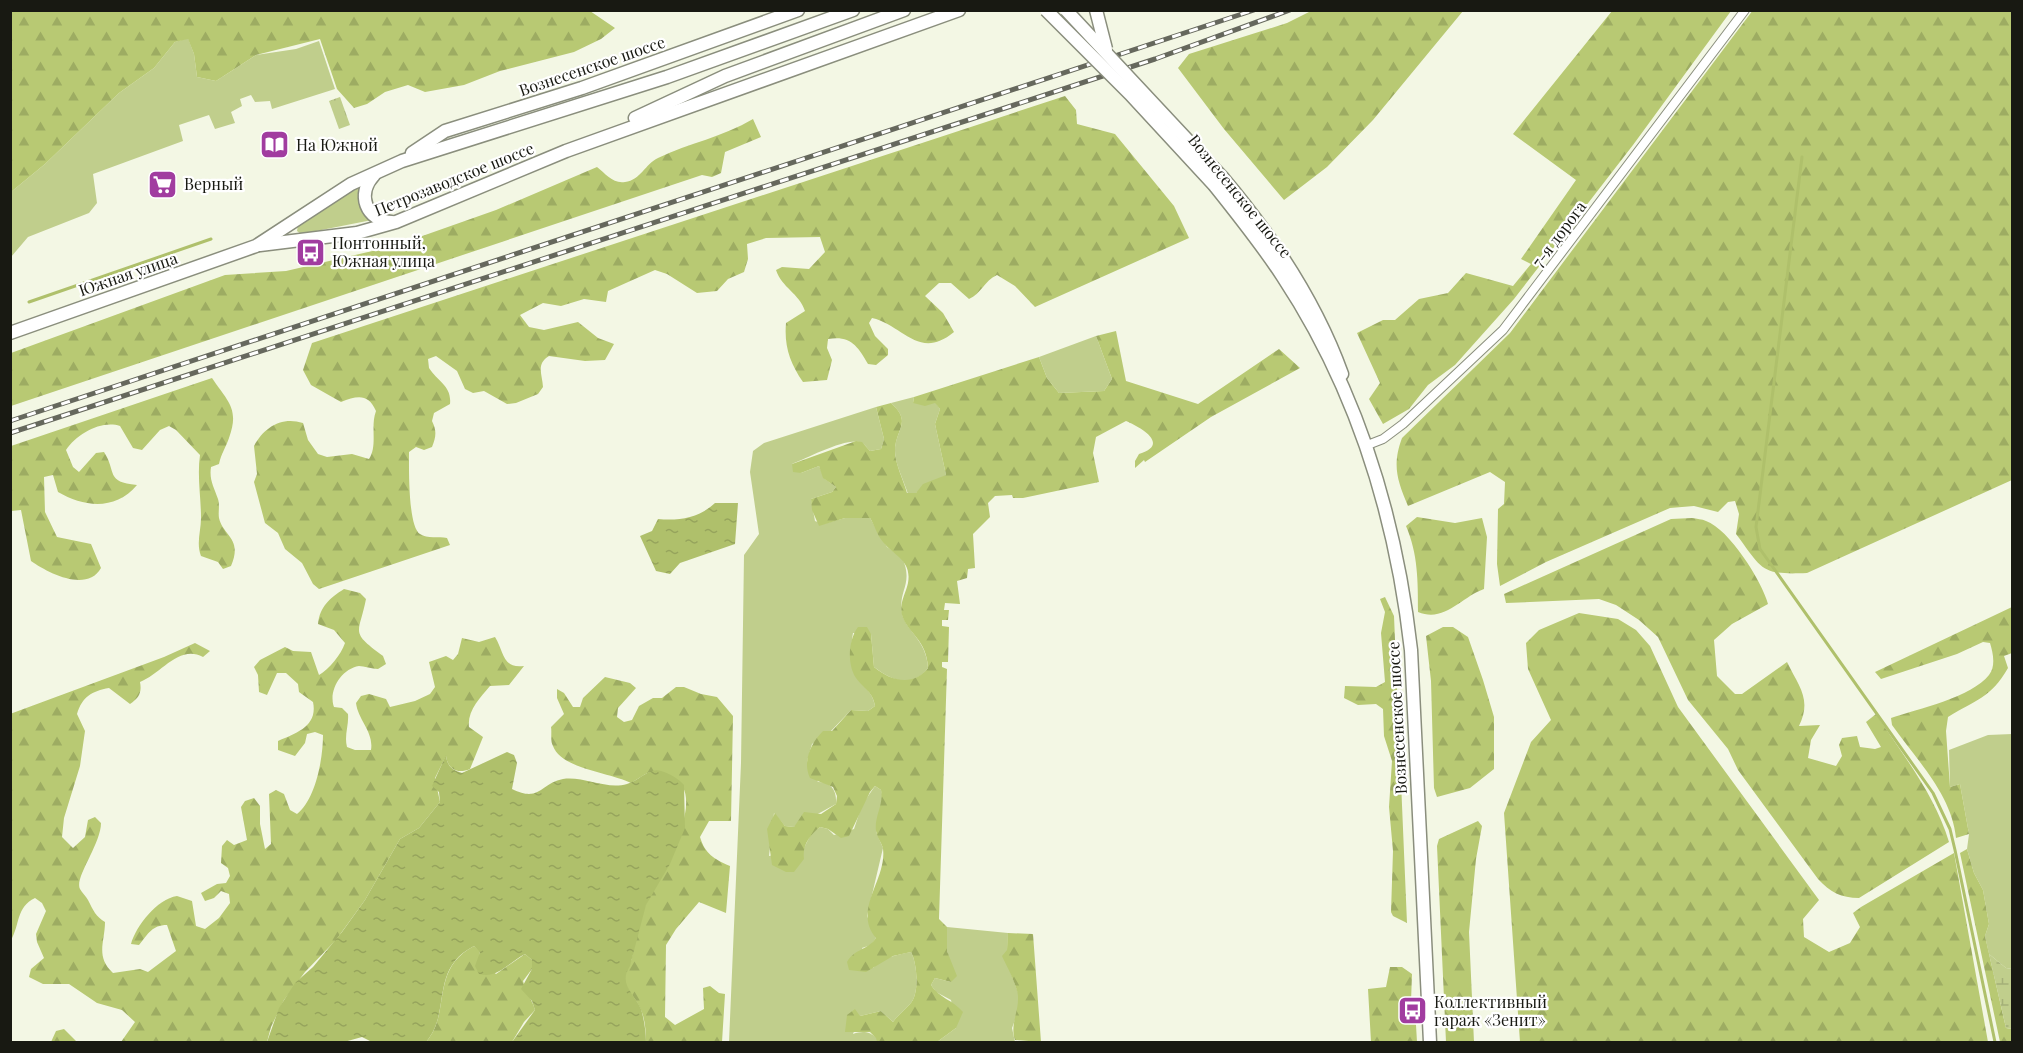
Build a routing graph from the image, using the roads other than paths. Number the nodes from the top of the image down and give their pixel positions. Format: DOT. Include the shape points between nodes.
graph roads {
  1 [pos="798,10"];
  2 [pos="853,10"];
  3 [pos="904,10"];
  4 [pos="959,10"];
  5 [pos="1046,10"];
  6 [pos="1066,10"];
  7 [pos="1096,10"];
  8 [pos="1745,10"];
  9 [pos="1107,53"];
  10 [pos="566,151"];
  11 [pos="402,161"];
  12 [pos="380,171"];
  13 [pos="1219,182"];
  14 [pos="396,222"];
  15 [pos="256,246"];
  16 [pos="10,333"];
  17 [pos="1365,446"];
  18 [pos="1430,1042"];
  1 -- 11 [label="main road, Вознесенское шоссе" via="582,88 445,131"];
  2 -- 11 [label="main road, Петрозаводское шоссе" via="667,77"];
  3 -- 10 [label="main road" via="725,75"];
  4 -- 10 [label="main road, Петрозаводское шоссе"];
  5 -- 13 [label="main road, Вознесенское шоссе, bridge"];
  6 -- 9 [label="main road, Вознесенское шоссе, bridge"];
  7 -- 9 [label="main road, Вознесенское шоссе, bridge"];
  8 -- 17 [label="street, 7-я дорога" via="1503,330 1403,424"];
  9 -- 13 [label="main road, Вознесенское шоссе, bridge"];
  10 -- 14 [label="main road, Петрозаводское шоссе"];
  11 -- 12 [label="main road, Петрозаводское шоссе"];
  12 -- 14 [label="main road" via="367,185 366,204 377,219"];
  12 -- 15 [label="main road, Петрозаводское шоссе" via="351,184"];
  13 -- 17 [label="main road, Вознесенское шоссе" via="1312,327"];
  14 -- 15 [label="main road, Петрозаводское шоссе" via="357,233"];
  15 -- 16 [label="main road, Южная улица"];
  17 -- 18 [label="main road, Вознесенское шоссе" via="1395,543 1410,641"];
}
